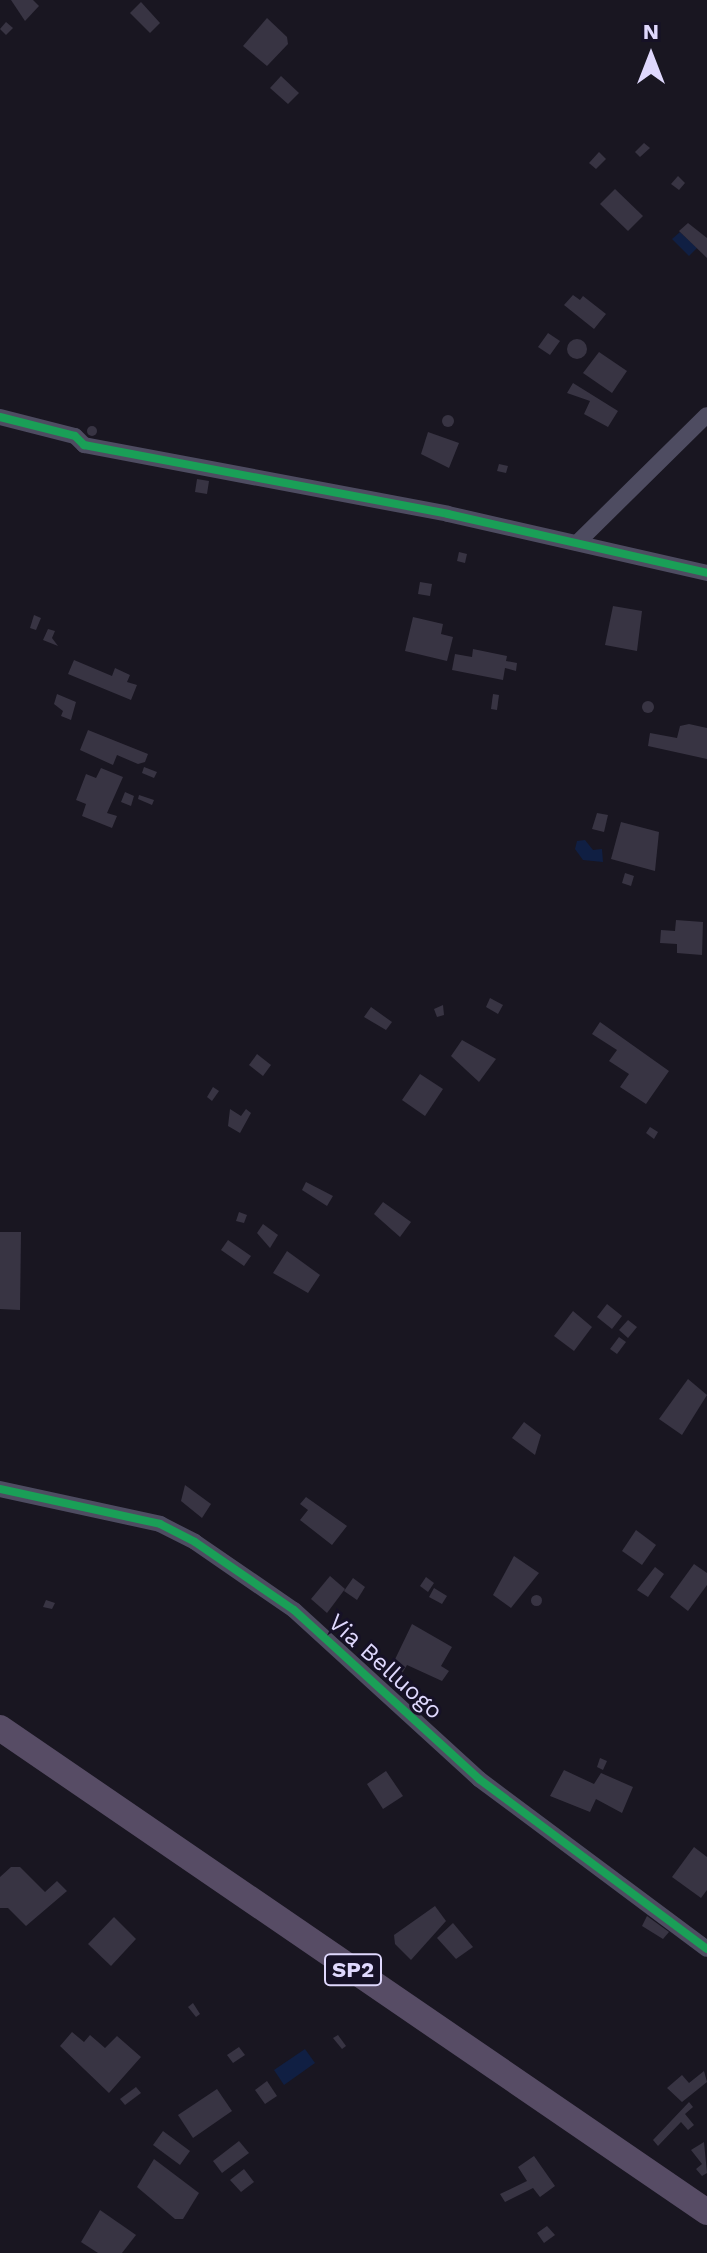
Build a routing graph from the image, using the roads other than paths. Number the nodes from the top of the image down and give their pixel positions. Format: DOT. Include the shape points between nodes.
graph roads {
  1 [pos="707,415"];
  2 [pos="0,417"];
  3 [pos="577,543"];
  4 [pos="707,573"];
  5 [pos="0,1489"];
  6 [pos="0,1728"];
  7 [pos="707,1949"];
  8 [pos="707,2212"];
  1 -- 3 [label="street"];
  2 -- 3 [label="street" via="75,436 84,445"];
  3 -- 4 [label="street"];
  5 -- 7 [label="street, Via Belluogo" via="160,1524 195,1542 294,1610 479,1779"];
  6 -- 8 [label="main road, SP2"];
}
